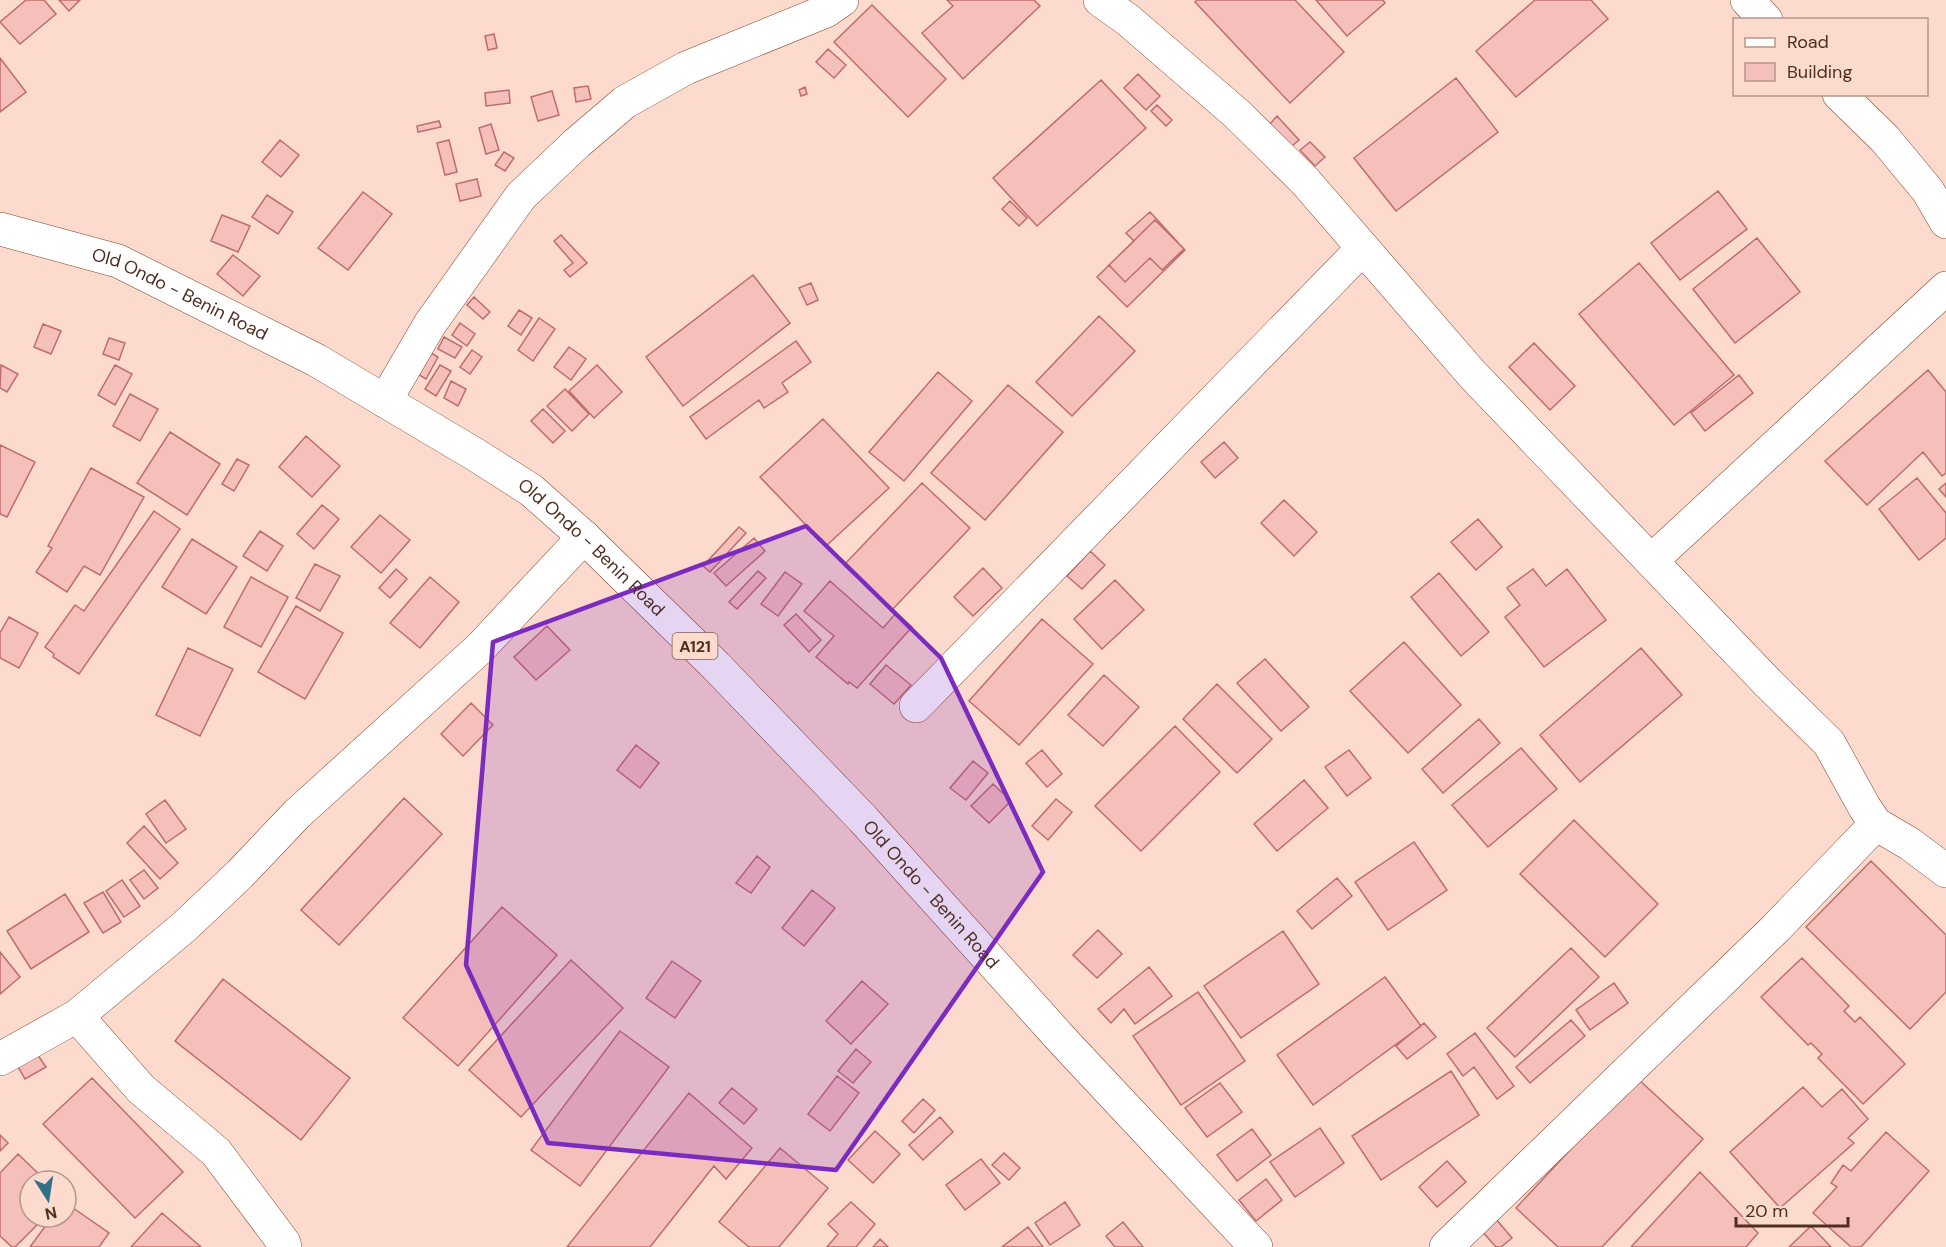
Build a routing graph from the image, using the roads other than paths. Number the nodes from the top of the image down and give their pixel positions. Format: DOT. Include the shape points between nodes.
graph roads {
  1 [pos="842,0"];
  2 [pos="1100,0"];
  3 [pos="1747,0"];
  4 [pos="1764,18"];
  5 [pos="1841,96"];
  6 [pos="1946,222"];
  7 [pos="0,229"];
  8 [pos="1363,248"];
  9 [pos="1946,288"];
  10 [pos="385,400"];
  11 [pos="584,537"];
  12 [pos="1651,561"];
  13 [pos="916,706"];
  14 [pos="1876,824"];
  15 [pos="1946,871"];
  16 [pos="77,1016"];
  17 [pos="0,1059"];
  18 [pos="285,1247"];
  19 [pos="1256,1247"];
  20 [pos="1446,1247"];
  1 -- 10 [label="street" via="826,11 686,68 625,102 577,142 520,196 430,324"];
  2 -- 8 [label="street" via="1237,114 1305,181"];
  3 -- 4 [label="street"];
  5 -- 6 [label="street" via="1885,139 1928,191"];
  7 -- 10 [label="street, Old Ondo - Benin Road / A121" via="118,261 316,360"];
  8 -- 12 [label="street" via="1472,374"];
  8 -- 13 [label="street"];
  9 -- 12 [label="street"];
  10 -- 11 [label="street, Old Ondo - Benin Road / A121" via="531,490"];
  11 -- 16 [label="street" via="480,648 297,814 183,927"];
  11 -- 19 [label="street, Old Ondo - Benin Road / A121" via="716,666 862,819"];
  12 -- 14 [label="street" via="1829,743"];
  14 -- 15 [label="street"];
  14 -- 20 [label="street" via="1776,928"];
  16 -- 17 [label="street"];
  16 -- 18 [label="street" via="141,1089 216,1152"];
}
